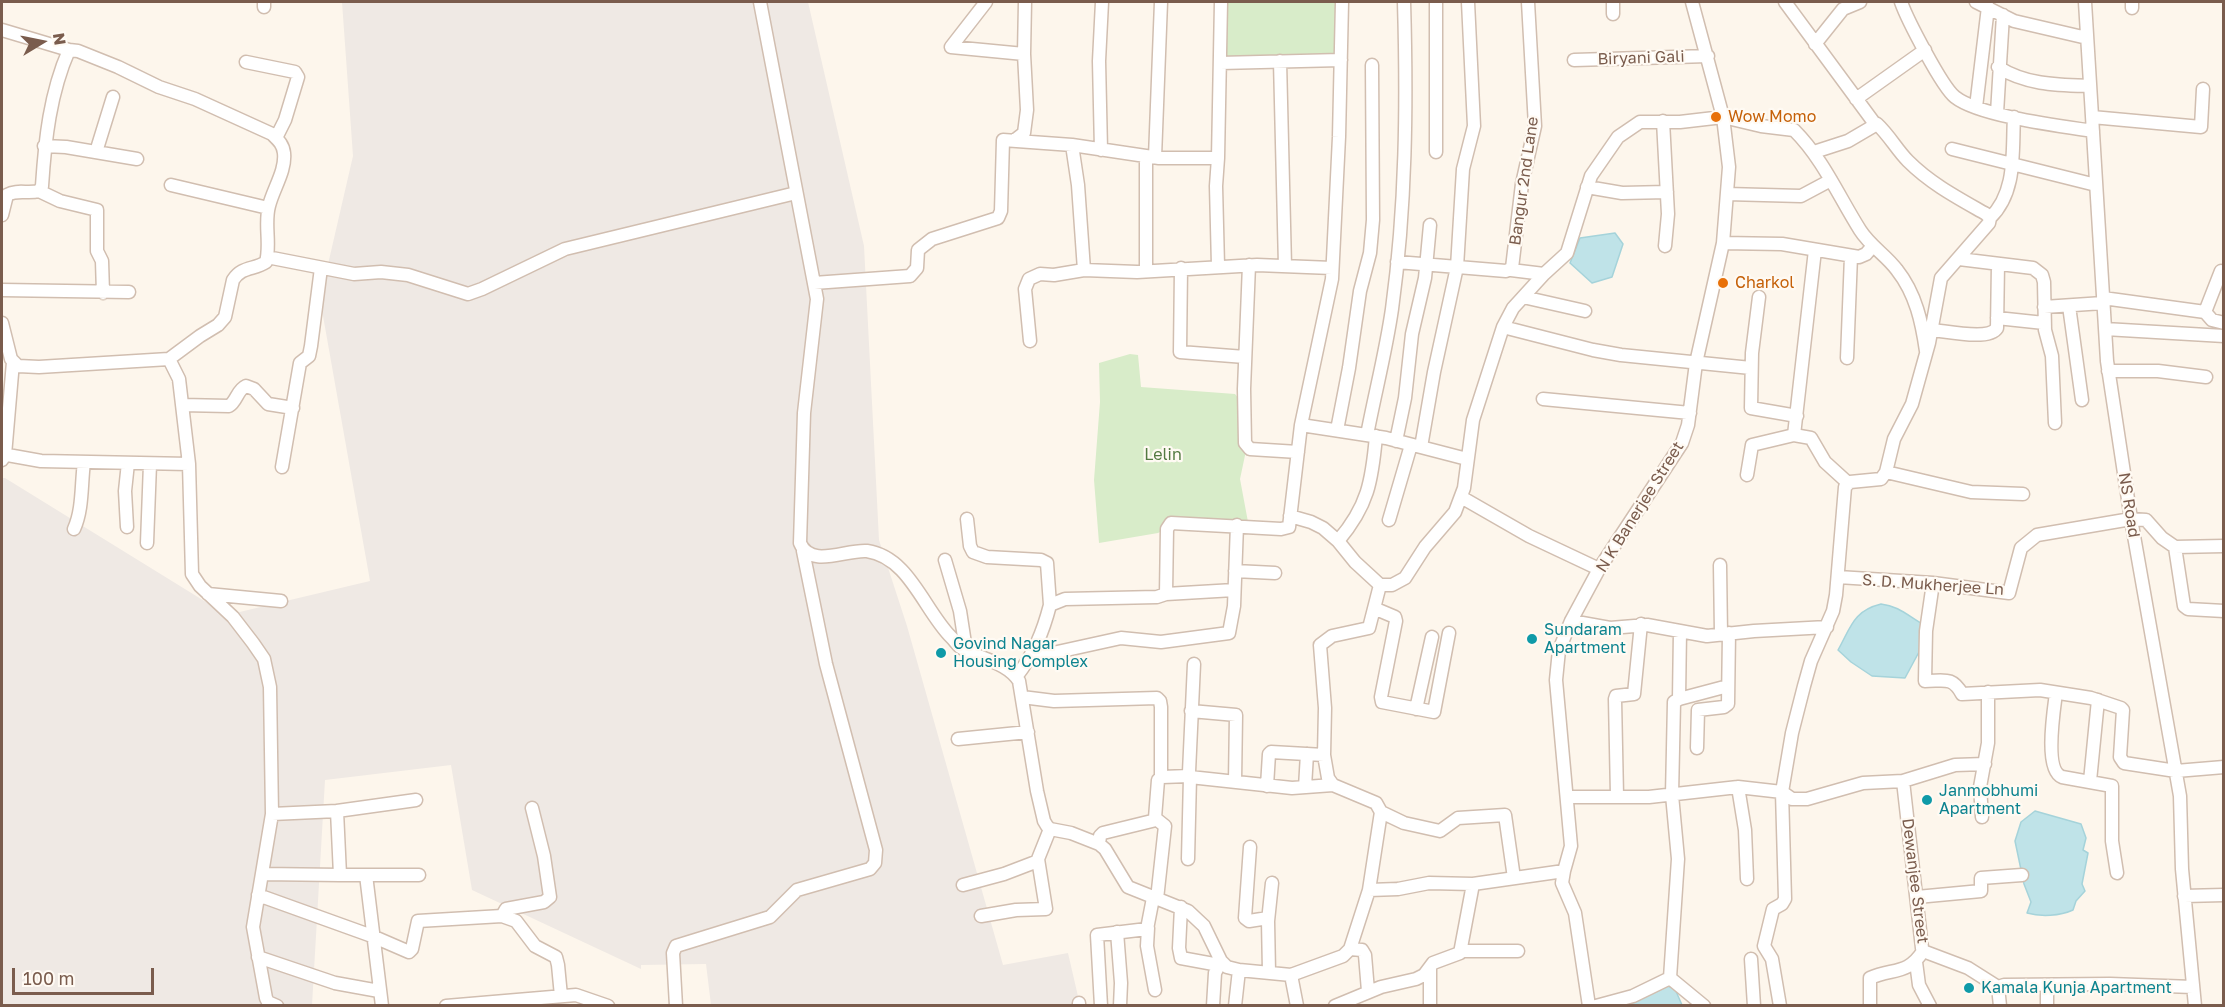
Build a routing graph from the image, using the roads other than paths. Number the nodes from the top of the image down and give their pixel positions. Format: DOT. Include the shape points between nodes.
graph roads {
  1 [pos="760,2"];
  2 [pos="986,2"];
  3 [pos="1025,2"];
  4 [pos="1102,2"];
  5 [pos="1161,2"];
  6 [pos="1221,2"];
  7 [pos="1342,2"];
  8 [pos="1404,2"];
  9 [pos="1436,2"];
  10 [pos="1468,2"];
  11 [pos="1528,2"];
  12 [pos="1692,2"];
  13 [pos="1785,2"];
  14 [pos="1860,2"];
  15 [pos="1901,2"];
  16 [pos="2085,2"];
  17 [pos="1982,4"];
  18 [pos="2003,15"];
  19 [pos="2,30"];
  20 [pos="2087,38"];
  21 [pos="1815,44"];
  22 [pos="69,50"];
  23 [pos="1925,50"];
  24 [pos="1024,54"];
  25 [pos="1708,56"];
  26 [pos="1341,60"];
  27 [pos="1574,60"];
  28 [pos="1280,61"];
  29 [pos="246,62"];
  30 [pos="1220,63"];
  31 [pos="1372,65"];
  32 [pos="1998,67"];
  33 [pos="2090,86"];
  34 [pos="2203,89"];
  35 [pos="113,98"];
  36 [pos="1856,99"];
  37 [pos="1976,107"];
  38 [pos="1997,112"];
  39 [pos="1723,117"];
  40 [pos="2014,117"];
  41 [pos="2092,117"];
  42 [pos="1662,121"];
  43 [pos="1875,124"];
  44 [pos="2093,131"];
  45 [pos="276,138"];
  46 [pos="1015,140"];
  47 [pos="1072,145"];
  48 [pos="44,146"];
  49 [pos="1952,149"];
  50 [pos="1101,150"];
  51 [pos="96,152"];
  52 [pos="1436,152"];
  53 [pos="1814,152"];
  54 [pos="1151,156"];
  55 [pos="1218,158"];
  56 [pos="137,159"];
  57 [pos="2011,163"];
  58 [pos="1831,180"];
  59 [pos="2096,184"];
  60 [pos="171,185"];
  61 [pos="1587,187"];
  62 [pos="39,191"];
  63 [pos="1666,192"];
  64 [pos="796,193"];
  65 [pos="1727,194"];
  66 [pos="268,208"];
  67 [pos="2,215"];
  68 [pos="1990,218"];
  69 [pos="1430,225"];
  70 [pos="1723,243"];
  71 [pos="1665,246"];
  72 [pos="1872,247"];
  73 [pos="1815,250"];
  74 [pos="1851,256"];
  75 [pos="267,257"];
  76 [pos="1959,259"];
  77 [pos="1397,262"];
  78 [pos="1428,264"];
  79 [pos="1998,264"];
  80 [pos="1249,265"];
  81 [pos="1218,266"];
  82 [pos="1285,266"];
  83 [pos="1457,267"];
  84 [pos="321,268"];
  85 [pos="1181,268"];
  86 [pos="1332,268"];
  87 [pos="1084,270"];
  88 [pos="1511,270"];
  89 [pos="1146,271"];
  90 [pos="2222,271"];
  91 [pos="1544,274"];
  92 [pos="814,283"];
  93 [pos="2,290"];
  94 [pos="129,292"];
  95 [pos="102,293"];
  96 [pos="1524,297"];
  97 [pos="1759,297"];
  98 [pos="2103,301"];
  99 [pos="2069,306"];
  100 [pos="2044,307"];
  101 [pos="1585,311"];
  102 [pos="2205,312"];
  103 [pos="1997,318"];
  104 [pos="2,323"];
  105 [pos="2044,323"];
  106 [pos="2223,323"];
  107 [pos="1503,327"];
  108 [pos="2105,329"];
  109 [pos="1932,330"];
  110 [pos="2223,336"];
  111 [pos="1030,340"];
  112 [pos="1926,351"];
  113 [pos="1245,357"];
  114 [pos="1847,358"];
  115 [pos="169,359"];
  116 [pos="13,362"];
  117 [pos="1696,363"];
  118 [pos="1751,368"];
  119 [pos="2108,371"];
  120 [pos="2206,376"];
  121 [pos="1543,399"];
  122 [pos="2082,400"];
  123 [pos="182,405"];
  124 [pos="293,408"];
  125 [pos="1690,413"];
  126 [pos="1797,416"];
  127 [pos="2055,423"];
  128 [pos="1301,425"];
  129 [pos="1337,430"];
  130 [pos="1794,435"];
  131 [pos="1371,436"];
  132 [pos="1396,441"];
  133 [pos="1416,446"];
  134 [pos="1298,452"];
  135 [pos="2,457"];
  136 [pos="1467,459"];
  137 [pos="84,462"];
  138 [pos="128,463"];
  139 [pos="150,464"];
  140 [pos="189,464"];
  141 [pos="282,467"];
  142 [pos="1886,472"];
  143 [pos="1747,475"];
  144 [pos="1847,482"];
  145 [pos="2023,494"];
  146 [pos="1461,497"];
  147 [pos="1290,516"];
  148 [pos="967,519"];
  149 [pos="2131,519"];
  150 [pos="1389,520"];
  151 [pos="1237,525"];
  152 [pos="127,527"];
  153 [pos="74,529"];
  154 [pos="1338,541"];
  155 [pos="147,543"];
  156 [pos="2223,546"];
  157 [pos="2175,547"];
  158 [pos="803,550"];
  159 [pos="945,560"];
  160 [pos="1720,565"];
  161 [pos="1599,569"];
  162 [pos="1235,571"];
  163 [pos="1275,573"];
  164 [pos="1838,578"];
  165 [pos="1934,583"];
  166 [pos="1380,585"];
  167 [pos="1234,590"];
  168 [pos="208,594"];
  169 [pos="1166,594"];
  170 [pos="281,602"];
  171 [pos="1050,605"];
  172 [pos="1376,609"];
  173 [pos="2223,611"];
  174 [pos="1571,621"];
  175 [pos="1641,624"];
  176 [pos="1827,627"];
  177 [pos="1680,631"];
  178 [pos="1449,633"];
  179 [pos="1725,634"];
  180 [pos="1432,637"];
  181 [pos="966,650"];
  182 [pos="1030,658"];
  183 [pos="1194,664"];
  184 [pos="1016,677"];
  185 [pos="1728,686"];
  186 [pos="1988,692"];
  187 [pos="2056,693"];
  188 [pos="1022,697"];
  189 [pos="1679,699"];
  190 [pos="2098,700"];
  191 [pos="1416,709"];
  192 [pos="1191,711"];
  193 [pos="1028,732"];
  194 [pos="958,739"];
  195 [pos="1697,748"];
  196 [pos="1307,754"];
  197 [pos="1324,755"];
  198 [pos="1985,764"];
  199 [pos="2223,767"];
  200 [pos="2176,771"];
  201 [pos="1161,777"];
  202 [pos="1190,777"];
  203 [pos="1903,781"];
  204 [pos="2090,781"];
  205 [pos="1235,782"];
  206 [pos="1334,785"];
  207 [pos="1267,786"];
  208 [pos="1305,787"];
  209 [pos="1738,787"];
  210 [pos="1672,795"];
  211 [pos="1787,795"];
  212 [pos="1617,796"];
  213 [pos="1568,798"];
  214 [pos="416,800"];
  215 [pos="532,808"];
  216 [pos="337,811"];
  217 [pos="1381,813"];
  218 [pos="272,814"];
  219 [pos="1982,817"];
  220 [pos="1156,820"];
  221 [pos="1050,829"];
  222 [pos="1099,844"];
  223 [pos="1250,847"];
  224 [pos="1188,859"];
  225 [pos="1038,861"];
  226 [pos="1563,871"];
  227 [pos="2117,873"];
  228 [pos="262,874"];
  229 [pos="340,875"];
  230 [pos="366,875"];
  231 [pos="419,875"];
  232 [pos="2022,875"];
  233 [pos="1514,878"];
  234 [pos="1746,879"];
  235 [pos="1272,883"];
  236 [pos="1473,884"];
  237 [pos="963,885"];
  238 [pos="1369,890"];
  239 [pos="258,895"];
  240 [pos="2223,895"];
  241 [pos="2184,896"];
  242 [pos="1917,897"];
  243 [pos="1155,899"];
  244 [pos="1181,907"];
  245 [pos="502,916"];
  246 [pos="981,916"];
  247 [pos="1268,918"];
  248 [pos="1148,928"];
  249 [pos="1117,932"];
  250 [pos="372,936"];
  251 [pos="1350,949"];
  252 [pos="1461,951"];
  253 [pos="1518,951"];
  254 [pos="1923,951"];
  255 [pos="258,957"];
  256 [pos="1751,959"];
  257 [pos="1916,962"];
  258 [pos="1220,963"];
  259 [pos="1430,967"];
  260 [pos="1239,970"];
  261 [pos="1269,972"];
  262 [pos="1291,975"];
  263 [pos="1670,978"];
  264 [pos="2047,985"];
  265 [pos="1998,987"];
  266 [pos="2193,987"];
  267 [pos="1155,990"];
  268 [pos="379,991"];
  269 [pos="1368,991"];
  270 [pos="561,996"];
  271 [pos="510,1002"];
  272 [pos="277,1005"];
  273 [pos="382,1005"];
  274 [pos="446,1005"];
  275 [pos="608,1005"];
  276 [pos="676,1005"];
  277 [pos="1101,1005"];
  278 [pos="1119,1005"];
  279 [pos="1213,1005"];
  280 [pos="1235,1005"];
  281 [pos="1297,1005"];
  282 [pos="1335,1005"];
  283 [pos="1430,1005"];
  284 [pos="1589,1005"];
  285 [pos="1596,1005"];
  286 [pos="1704,1005"];
  287 [pos="1754,1005"];
  288 [pos="1780,1005"];
  289 [pos="1870,1005"];
  290 [pos="1930,1005"];
  291 [pos="2000,1005"];
  292 [pos="2047,1005"];
  293 [pos="2195,1005"];
  1 -- 64 [label="street"];
  2 -- 24 [label="street" via="951,47"];
  3 -- 24 [label="street"];
  4 -- 50 [label="street"];
  5 -- 54 [label="street"];
  6 -- 30 [label="street"];
  7 -- 26 [label="street"];
  8 -- 77 [label="street" via="1406,87"];
  9 -- 52 [label="street"];
  10 -- 83 [label="street" via="1474,126 1463,169"];
  11 -- 88 [label="street, Bangur 2nd Lane" via="1535,126 1522,184"];
  12 -- 25 [label="street, N K Banerjee Street"];
  13 -- 21 [label="street"];
  14 -- 21 [label="street" via="1844,9"];
  15 -- 23 [label="street"];
  16 -- 20 [label="street, NS Road"];
  17 -- 18 [label="street"];
  17 -- 37 [label="street"];
  18 -- 20 [label="street"];
  18 -- 32 [label="street"];
  19 -- 22 [label="street"];
  20 -- 33 [label="street, NS Road"];
  21 -- 36 [label="street"];
  22 -- 45 [label="street" via="195,99"];
  22 -- 48 [label="street" via="58,76"];
  23 -- 36 [label="street"];
  23 -- 37 [label="street" via="1955,98"];
  24 -- 46 [label="street" via="1027,110 1024,133"];
  25 -- 27 [label="street, Biryani Gali"];
  25 -- 39 [label="street, N K Banerjee Street"];
  26 -- 28 [label="street"];
  26 -- 86 [label="street"];
  28 -- 30 [label="street"];
  28 -- 82 [label="street"];
  29 -- 45 [label="street" via="297,74 292,100"];
  30 -- 55 [label="street"];
  31 -- 129 [label="street" via="1370,253"];
  32 -- 33 [label="street" via="2030,81"];
  32 -- 38 [label="street"];
  33 -- 41 [label="street, NS Road"];
  34 -- 41 [label="street" via="2201,127"];
  35 -- 51 [label="street"];
  36 -- 43 [label="street"];
  37 -- 38 [label="street"];
  38 -- 40 [label="street"];
  39 -- 42 [label="street"];
  39 -- 53 [label="street" via="1792,129"];
  39 -- 65 [label="street, N K Banerjee Street"];
  40 -- 44 [label="street"];
  40 -- 57 [label="street"];
  41 -- 44 [label="street, NS Road"];
  42 -- 61 [label="street" via="1640,122 1618,137 1594,169"];
  42 -- 63 [label="street"];
  43 -- 53 [label="street" via="1848,141"];
  43 -- 68 [label="street" via="1924,176"];
  44 -- 59 [label="street, NS Road"];
  45 -- 66 [label="street" via="281,142 284,159"];
  46 -- 47 [label="street"];
  46 -- 92 [label="street" via="1003,140 998,218 932,239 918,250 917,268 910,276"];
  47 -- 50 [label="street"];
  47 -- 87 [label="street"];
  48 -- 51 [label="street"];
  48 -- 62 [label="street"];
  49 -- 57 [label="street"];
  50 -- 54 [label="street"];
  51 -- 56 [label="street"];
  53 -- 58 [label="street"];
  54 -- 55 [label="street"];
  54 -- 89 [label="street"];
  55 -- 81 [label="street"];
  57 -- 59 [label="street"];
  57 -- 68 [label="street" via="2009,189"];
  58 -- 65 [label="street" via="1802,196"];
  58 -- 72 [label="street"];
  59 -- 98 [label="street, NS Road"];
  60 -- 66 [label="street"];
  61 -- 63 [label="street" via="1622,194"];
  61 -- 91 [label="street" via="1569,250"];
  62 -- 67 [label="street" via="7,195"];
  62 -- 95 [label="street" via="97,210"];
  63 -- 71 [label="street"];
  64 -- 84 [label="street" via="565,249 468,294 408,275 354,274"];
  64 -- 92 [label="street"];
  65 -- 70 [label="street, N K Banerjee Street"];
  66 -- 75 [label="street"];
  68 -- 76 [label="street"];
  69 -- 78 [label="street"];
  70 -- 73 [label="street" via="1782,244"];
  70 -- 117 [label="street, N K Banerjee Street"];
  72 -- 74 [label="street" via="1859,257"];
  72 -- 112 [label="street" via="1897,270 1915,302"];
  73 -- 74 [label="street"];
  73 -- 126 [label="street"];
  74 -- 114 [label="street"];
  75 -- 84 [label="street"];
  75 -- 115 [label="street" via="266,262 242,270 233,280 225,317 218,326"];
  76 -- 79 [label="street"];
  76 -- 109 [label="street" via="1941,278"];
  77 -- 78 [label="street"];
  77 -- 131 [label="street"];
  78 -- 83 [label="street"];
  78 -- 132 [label="street" via="1412,334"];
  79 -- 100 [label="street" via="2037,270 2044,282"];
  79 -- 103 [label="street"];
  80 -- 81 [label="street"];
  80 -- 82 [label="street"];
  80 -- 113 [label="street"];
  81 -- 85 [label="street"];
  82 -- 86 [label="street"];
  83 -- 88 [label="street"];
  83 -- 133 [label="street"];
  84 -- 124 [label="street" via="312,346 309,356 300,363"];
  85 -- 89 [label="street"];
  85 -- 113 [label="street" via="1180,352"];
  86 -- 128 [label="street"];
  87 -- 89 [label="street"];
  87 -- 111 [label="street" via="1040,274 1029,279 1025,289"];
  88 -- 91 [label="street"];
  90 -- 102 [label="street"];
  91 -- 96 [label="street"];
  92 -- 158 [label="street" via="817,299 804,413 800,543"];
  93 -- 95 [label="street"];
  94 -- 95 [label="street"];
  96 -- 101 [label="street"];
  96 -- 107 [label="street"];
  97 -- 118 [label="street"];
  98 -- 99 [label="street"];
  98 -- 102 [label="street"];
  98 -- 108 [label="street, NS Road"];
  99 -- 100 [label="street"];
  99 -- 122 [label="street"];
  100 -- 105 [label="street"];
  102 -- 106 [label="street" via="2212,320"];
  103 -- 105 [label="street"];
  103 -- 109 [label="street" via="1995,333 1989,335"];
  104 -- 116 [label="street"];
  105 -- 127 [label="street" via="2052,357"];
  107 -- 117 [label="street" via="1593,350"];
  107 -- 136 [label="street" via="1473,420"];
  108 -- 110 [label="street"];
  108 -- 119 [label="street, NS Road"];
  109 -- 112 [label="street"];
  112 -- 142 [label="street" via="1909,412 1894,439"];
  113 -- 134 [label="street" via="1246,446 1250,450"];
  115 -- 116 [label="street" via="39,367"];
  115 -- 123 [label="street" via="178,379"];
  116 -- 135 [label="street"];
  117 -- 118 [label="street"];
  117 -- 125 [label="street, N K Banerjee Street"];
  118 -- 126 [label="street" via="1751,408"];
  119 -- 120 [label="street"];
  119 -- 149 [label="street, NS Road"];
  121 -- 125 [label="street"];
  123 -- 124 [label="street" via="229,406 246,386 268,404"];
  123 -- 140 [label="street"];
  124 -- 141 [label="street"];
  125 -- 161 [label="street, N K Banerjee Street" via="1682,443"];
  126 -- 130 [label="street"];
  128 -- 129 [label="street"];
  128 -- 134 [label="street"];
  129 -- 131 [label="street"];
  130 -- 143 [label="street" via="1752,444"];
  130 -- 144 [label="street" via="1811,438 1830,468"];
  131 -- 132 [label="street"];
  131 -- 154 [label="street" via="1373,470 1361,509"];
  132 -- 133 [label="street"];
  133 -- 136 [label="street"];
  133 -- 150 [label="street"];
  134 -- 147 [label="street"];
  135 -- 137 [label="street"];
  136 -- 146 [label="street"];
  137 -- 138 [label="street"];
  137 -- 153 [label="street" via="81,513"];
  138 -- 139 [label="street"];
  138 -- 152 [label="street" via="124,492"];
  139 -- 140 [label="street"];
  139 -- 155 [label="street"];
  140 -- 168 [label="street" via="190,563 195,580"];
  142 -- 144 [label="street" via="1876,481"];
  142 -- 145 [label="street" via="1971,492"];
  144 -- 164 [label="street"];
  146 -- 161 [label="street" via="1529,536"];
  146 -- 166 [label="street" via="1450,519 1405,578 1392,585"];
  147 -- 151 [label="street" via="1285,529"];
  147 -- 154 [label="street" via="1318,524"];
  148 -- 171 [label="street" via="973,552 1047,563"];
  149 -- 157 [label="street" via="2146,520"];
  149 -- 165 [label="street, S. D. Mukherjee Ln" via="2037,535 2021,548 2009,593"];
  149 -- 200 [label="street, NS Road"];
  151 -- 162 [label="street"];
  151 -- 169 [label="street" via="1171,523 1167,529"];
  154 -- 166 [label="street"];
  156 -- 157 [label="street"];
  157 -- 173 [label="street" via="2184,606"];
  158 -- 181 [label="street" via="812,556 866,551 892,561 943,628"];
  158 -- 276 [label="street" via="826,664 876,850 875,863 870,868 797,890 770,917 675,946"];
  159 -- 181 [label="street" via="960,611"];
  160 -- 179 [label="street"];
  161 -- 174 [label="street, N K Banerjee Street"];
  162 -- 163 [label="street"];
  162 -- 167 [label="street"];
  164 -- 165 [label="street, S. D. Mukherjee Ln"];
  164 -- 176 [label="street"];
  165 -- 186 [label="street" via="1926,631 1924,680 1951,681 1962,694"];
  166 -- 172 [label="street"];
  167 -- 169 [label="street"];
  167 -- 182 [label="street" via="1231,627 1224,635 1161,642 1121,638"];
  168 -- 170 [label="street"];
  168 -- 218 [label="street" via="233,616 264,659 271,705"];
  169 -- 171 [label="street" via="1065,599"];
  171 -- 182 [label="street" via="1043,633"];
  172 -- 191 [label="street" via="1396,621 1381,700"];
  172 -- 197 [label="street" via="1369,628 1332,636 1320,645"];
  174 -- 175 [label="street" via="1610,628"];
  174 -- 213 [label="street, N K Banerjee Street" via="1559,650 1556,680"];
  175 -- 177 [label="street"];
  175 -- 212 [label="street" via="1634,694 1614,699"];
  176 -- 179 [label="street"];
  176 -- 211 [label="street" via="1803,686 1792,733"];
  177 -- 179 [label="street" via="1707,636"];
  177 -- 189 [label="street"];
  178 -- 191 [label="street" via="1434,711"];
  179 -- 185 [label="street"];
  180 -- 191 [label="street"];
  181 -- 184 [label="street"];
  182 -- 184 [label="street"];
  183 -- 192 [label="street"];
  184 -- 188 [label="street"];
  185 -- 189 [label="street"];
  185 -- 195 [label="street" via="1726,707 1698,710"];
  186 -- 187 [label="street"];
  186 -- 198 [label="street"];
  187 -- 190 [label="street"];
  187 -- 204 [label="street" via="2054,771 2057,776"];
  188 -- 193 [label="street"];
  188 -- 201 [label="street" via="1054,701 1157,699 1161,707"];
  189 -- 210 [label="street" via="1674,704"];
  190 -- 200 [label="street" via="2123,710 2122,762"];
  190 -- 204 [label="street"];
  192 -- 202 [label="street"];
  192 -- 205 [label="street" via="1236,715"];
  193 -- 194 [label="street"];
  193 -- 221 [label="street" via="1044,821"];
  196 -- 197 [label="street"];
  196 -- 207 [label="street" via="1270,752"];
  196 -- 208 [label="street"];
  197 -- 206 [label="street" via="1328,778"];
  198 -- 203 [label="street" via="1955,765"];
  198 -- 219 [label="street" via="1980,788"];
  199 -- 200 [label="street"];
  200 -- 241 [label="street, NS Road"];
  201 -- 202 [label="street"];
  201 -- 220 [label="street"];
  202 -- 205 [label="street"];
  202 -- 224 [label="street"];
  203 -- 211 [label="street" via="1867,782 1814,798"];
  203 -- 242 [label="street, Dewanjee Street"];
  204 -- 227 [label="street" via="2112,786 2112,841"];
  205 -- 207 [label="street"];
  206 -- 208 [label="street"];
  206 -- 217 [label="street" via="1376,803"];
  207 -- 208 [label="street"];
  209 -- 210 [label="street"];
  209 -- 211 [label="street"];
  209 -- 234 [label="street" via="1745,830"];
  210 -- 212 [label="street"];
  210 -- 263 [label="street" via="1678,859"];
  211 -- 288 [label="street" via="1785,899 1773,909 1764,944 1773,959"];
  212 -- 213 [label="street"];
  213 -- 226 [label="street, N K Banerjee Street" via="1571,846"];
  214 -- 216 [label="street"];
  215 -- 245 [label="street" via="549,897 544,902 506,909"];
  216 -- 218 [label="street"];
  216 -- 229 [label="street"];
  217 -- 233 [label="street" via="1440,831 1458,818 1505,815"];
  217 -- 238 [label="street"];
  218 -- 228 [label="street"];
  220 -- 222 [label="street" via="1103,833"];
  220 -- 243 [label="street" via="1165,826"];
  221 -- 222 [label="street"];
  221 -- 225 [label="street"];
  222 -- 243 [label="street" via="1125,885"];
  223 -- 247 [label="street" via="1245,918"];
  225 -- 237 [label="street"];
  225 -- 246 [label="street" via="1046,909"];
  226 -- 233 [label="street"];
  226 -- 284 [label="street, N K Banerjee Street" via="1562,883 1575,913"];
  228 -- 229 [label="street"];
  228 -- 239 [label="street"];
  229 -- 230 [label="street"];
  230 -- 231 [label="street"];
  230 -- 250 [label="street"];
  232 -- 242 [label="street" via="1981,879 1981,891"];
  233 -- 236 [label="street"];
  235 -- 247 [label="street"];
  236 -- 238 [label="street" via="1429,883"];
  236 -- 252 [label="street"];
  238 -- 251 [label="street"];
  239 -- 250 [label="street"];
  239 -- 255 [label="street" via="253,927"];
  240 -- 241 [label="street"];
  241 -- 266 [label="street, NS Road"];
  242 -- 254 [label="street, Dewanjee Street"];
  243 -- 244 [label="street"];
  243 -- 248 [label="street"];
  244 -- 258 [label="street" via="1204,926"];
  244 -- 258 [label="street" via="1181,958"];
  245 -- 250 [label="street" via="418,921 409,952"];
  245 -- 270 [label="street" via="516,921 535,946 555,957"];
  247 -- 261 [label="street"];
  248 -- 249 [label="street"];
  248 -- 267 [label="street" via="1147,946"];
  249 -- 277 [label="street" via="1097,934"];
  249 -- 278 [label="street"];
  250 -- 268 [label="street"];
  251 -- 262 [label="street" via="1343,956"];
  251 -- 269 [label="street" via="1365,955"];
  252 -- 253 [label="street"];
  252 -- 259 [label="street"];
  254 -- 257 [label="street"];
  254 -- 265 [label="street, Dewanjee Street" via="1968,968"];
  255 -- 268 [label="street" via="335,982"];
  255 -- 272 [label="street" via="266,998"];
  256 -- 287 [label="street"];
  257 -- 289 [label="street" via="1870,978"];
  257 -- 290 [label="street" via="1919,985"];
  258 -- 260 [label="street"];
  258 -- 279 [label="street" via="1215,973"];
  259 -- 269 [label="street" via="1416,979"];
  259 -- 283 [label="street"];
  260 -- 261 [label="street"];
  260 -- 280 [label="street"];
  261 -- 262 [label="street"];
  262 -- 281 [label="street"];
  263 -- 285 [label="street" via="1633,996"];
  263 -- 286 [label="street"];
  264 -- 265 [label="street"];
  264 -- 266 [label="street"];
  264 -- 292 [label="street"];
  265 -- 291 [label="street"];
  266 -- 293 [label="street, NS Road"];
  268 -- 273 [label="street"];
  269 -- 282 [label="street"];
  270 -- 271 [label="street"];
  270 -- 275 [label="street" via="579,995"];
  271 -- 274 [label="street"];
}
